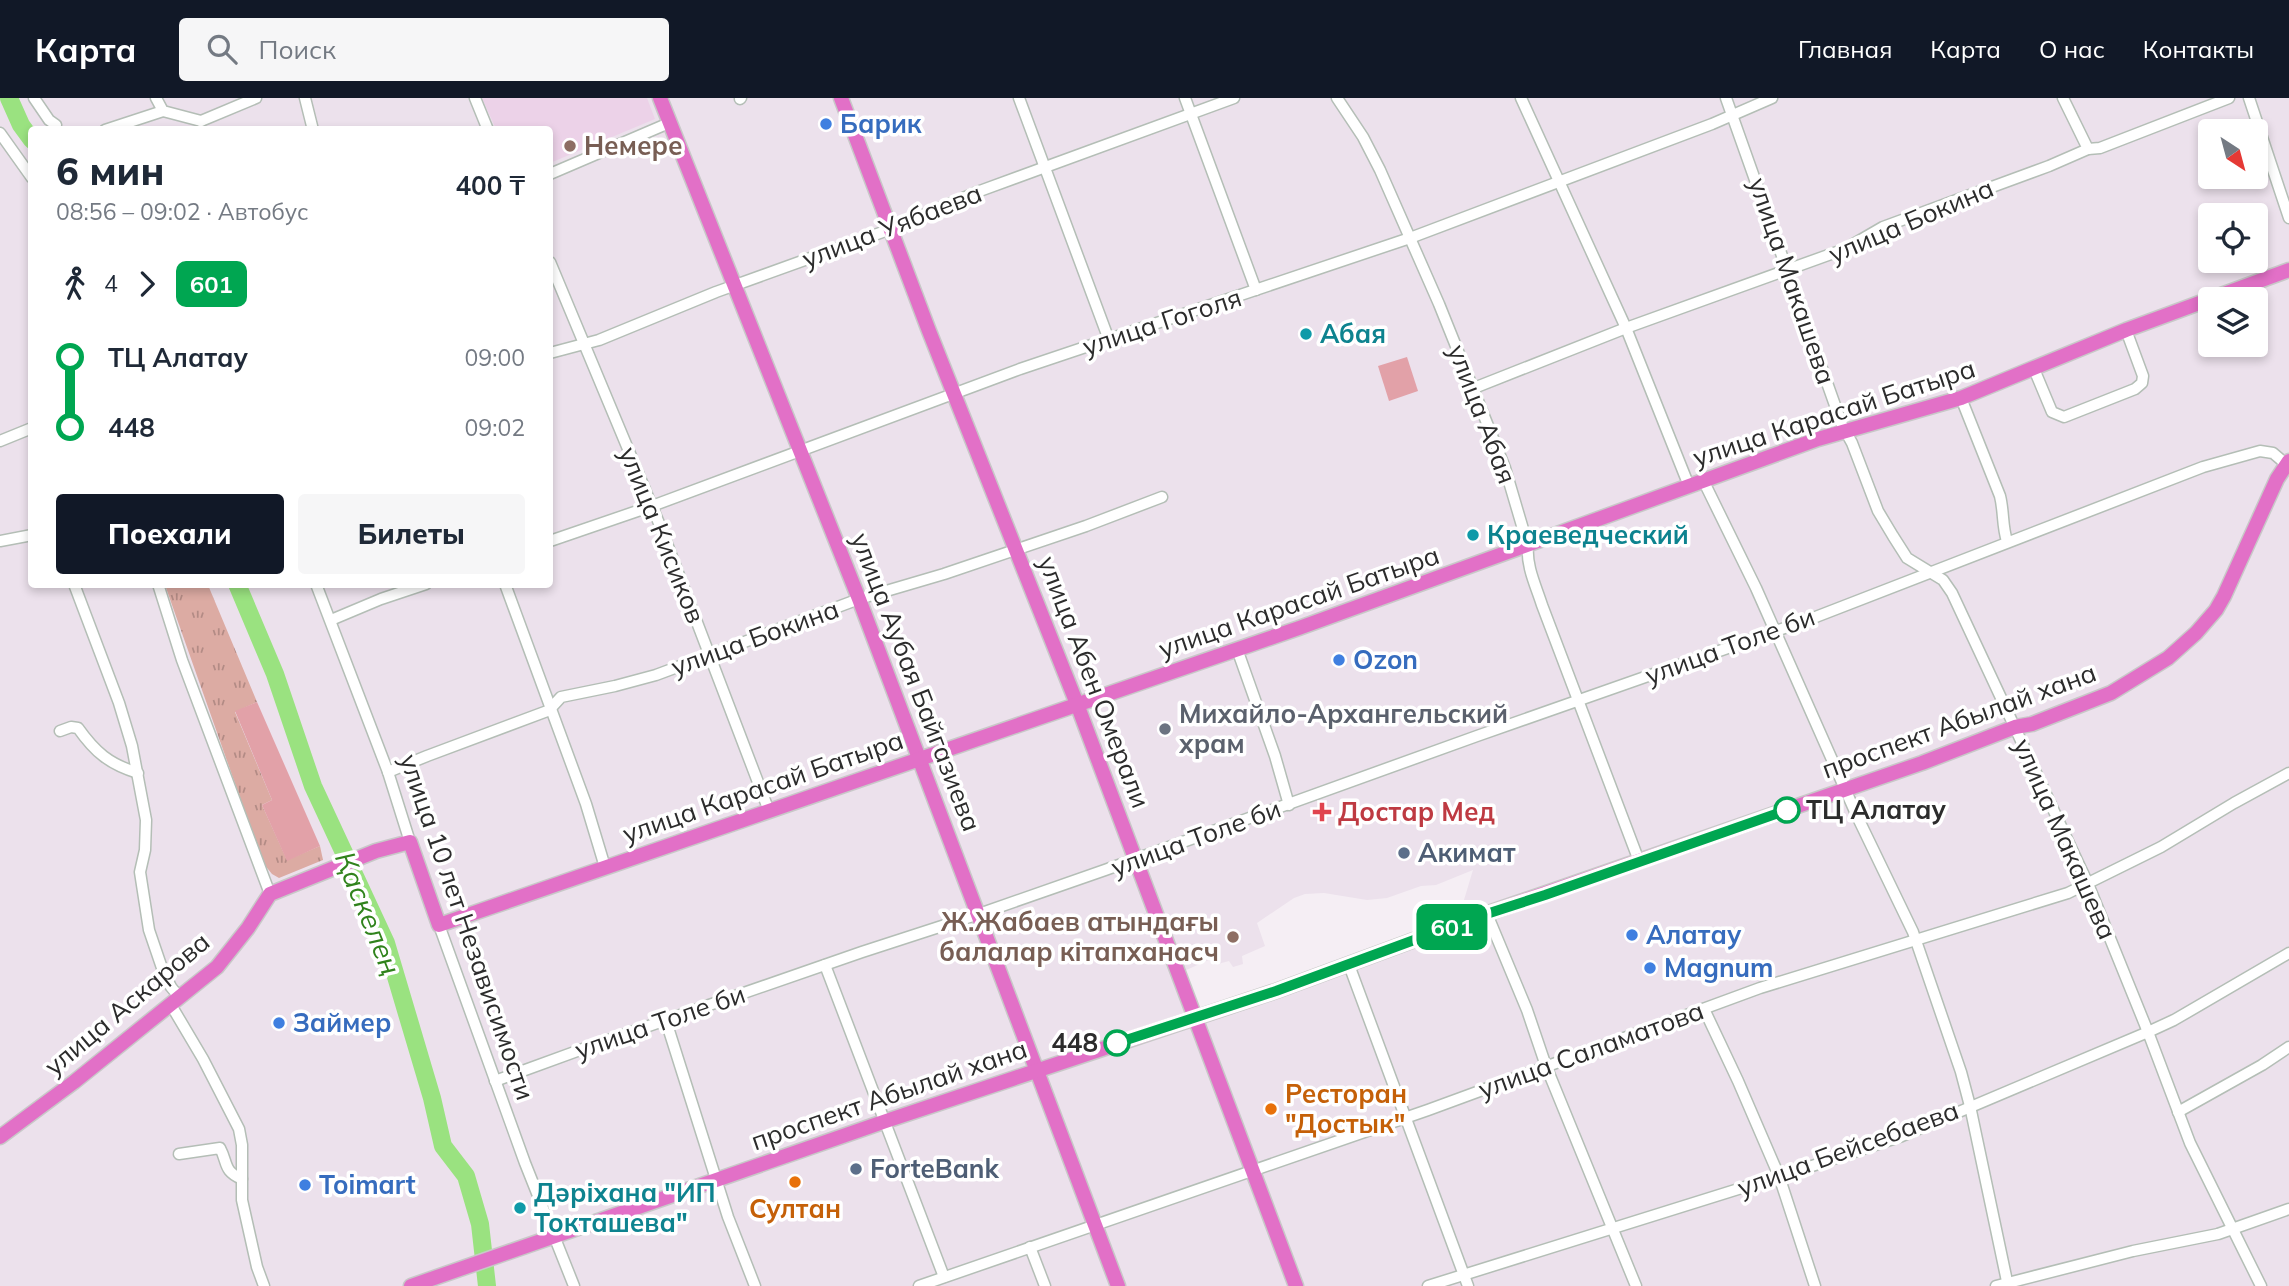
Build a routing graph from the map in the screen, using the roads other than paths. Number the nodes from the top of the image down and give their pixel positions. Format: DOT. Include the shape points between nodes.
graph roads {
  1 [pos="34,98"];
  2 [pos="156,98"];
  3 [pos="256,98"];
  4 [pos="305,98"];
  5 [pos="475,98"];
  6 [pos="660,98"];
  7 [pos="841,98"];
  8 [pos="1018,98"];
  9 [pos="1185,98"];
  10 [pos="1234,98"];
  11 [pos="1337,98"];
  12 [pos="1521,98"];
  13 [pos="1726,98"];
  14 [pos="1772,98"];
  15 [pos="2063,98"];
  16 [pos="2230,98"];
  17 [pos="2249,98"];
  18 [pos="163,111"];
  19 [pos="1192,114"];
  20 [pos="1733,114"];
  21 [pos="669,123"];
  22 [pos="56,125"];
  23 [pos="203,125"];
  24 [pos="117,126"];
  25 [pos="312,126"];
  26 [pos="486,126"];
  27 [pos="0,133"];
  28 [pos="2088,149"];
  29 [pos="1044,168"];
  30 [pos="28,172"];
  31 [pos="553,173"];
  32 [pos="1558,181"];
  33 [pos="2289,218"];
  34 [pos="891,229"];
  35 [pos="1410,238"];
  36 [pos="553,269"];
  37 [pos="1788,270"];
  38 [pos="2289,270"];
  39 [pos="734,287"];
  40 [pos="1256,290"];
  41 [pos="1626,328"];
  42 [pos="2126,330"];
  43 [pos="1109,340"];
  44 [pos="584,346"];
  45 [pos="553,352"];
  46 [pos="2034,369"];
  47 [pos="1474,388"];
  48 [pos="955,394"];
  49 [pos="1961,398"];
  50 [pos="28,430"];
  51 [pos="1846,430"];
  52 [pos="0,441"];
  53 [pos="800,451"];
  54 [pos="2288,462"];
  55 [pos="1703,480"];
  56 [pos="1689,486"];
  57 [pos="1162,497"];
  58 [pos="652,506"];
  59 [pos="28,536"];
  60 [pos="553,540"];
  61 [pos="0,541"];
  62 [pos="2007,541"];
  63 [pos="1528,546"];
  64 [pos="1017,550"];
  65 [pos="1930,573"];
  66 [pos="76,588"];
  67 [pos="159,588"];
  68 [pos="318,588"];
  69 [pos="414,588"];
  70 [pos="506,588"];
  71 [pos="859,599"];
  72 [pos="331,620"];
  73 [pos="1775,631"];
  74 [pos="1237,649"];
  75 [pos="710,654"];
  76 [pos="1577,701"];
  77 [pos="1077,704"];
  78 [pos="550,710"];
  79 [pos="2015,727"];
  80 [pos="60,731"];
  81 [pos="919,758"];
  82 [pos="387,772"];
  83 [pos="138,773"];
  84 [pos="2289,773"];
  85 [pos="1844,788"];
  86 [pos="1289,805"];
  87 [pos="769,811"];
  88 [pos="410,842"];
  89 [pos="1137,859"];
  90 [pos="1639,861"];
  91 [pos="606,867"];
  92 [pos="2088,884"];
  93 [pos="270,894"];
  94 [pos="979,914"];
  95 [pos="1488,914"];
  96 [pos="439,925"];
  97 [pos="1915,940"];
  98 [pos="2289,953"];
  99 [pos="825,965"];
  100 [pos="1349,965"];
  101 [pos="176,1001"];
  102 [pos="1704,1009"];
  103 [pos="1194,1019"];
  104 [pos="666,1021"];
  105 [pos="2148,1032"];
  106 [pos="2289,1047"];
  107 [pos="1546,1066"];
  108 [pos="1037,1072"];
  109 [pos="495,1082"];
  110 [pos="1970,1105"];
  111 [pos="2178,1112"];
  112 [pos="1406,1118"];
  113 [pos="886,1122"];
  114 [pos="0,1137"];
  115 [pos="179,1154"];
  116 [pos="1253,1170"];
  117 [pos="1779,1176"];
  118 [pos="242,1179"];
  119 [pos="717,1179"];
  120 [pos="2289,1209"];
  121 [pos="1096,1226"];
  122 [pos="1614,1228"];
  123 [pos="2231,1229"];
  124 [pos="554,1237"];
  125 [pos="1030,1247"];
  126 [pos="944,1277"];
  127 [pos="1466,1280"];
  128 [pos="2003,1285"];
  129 [pos="264,1286"];
  130 [pos="411,1286"];
  131 [pos="574,1286"];
  132 [pos="755,1286"];
  133 [pos="919,1286"];
  134 [pos="1045,1286"];
  135 [pos="1118,1286"];
  136 [pos="1296,1286"];
  137 [pos="1428,1286"];
  138 [pos="1636,1286"];
  139 [pos="1815,1286"];
  140 [pos="2261,1286"];
  1 -- 22 [label="street"];
  2 -- 18 [label="street"];
  3 -- 23 [label="street"];
  4 -- 25 [label="street"];
  5 -- 26 [label="street"];
  6 -- 21 [label="main road, улица Аубая Байгазиева"];
  7 -- 34 [label="main road, улица Абен Омерали"];
  8 -- 29 [label="street"];
  9 -- 19 [label="street"];
  10 -- 19 [label="street, улица Уябаева"];
  11 -- 35 [label="street, улица Абая" via="1363,136"];
  12 -- 32 [label="street"];
  13 -- 20 [label="street, улица Макашева"];
  14 -- 20 [label="street, улица Гоголя"];
  15 -- 28 [label="street"];
  16 -- 28 [label="street, улица Бокина"];
  17 -- 33 [label="street"];
  18 -- 23 [label="street"];
  18 -- 24 [label="street"];
  19 -- 29 [label="street, улица Уябаева"];
  19 -- 40 [label="street"];
  20 -- 32 [label="street, улица Гоголя"];
  20 -- 37 [label="street, улица Макашева"];
  21 -- 31 [label="street"];
  21 -- 39 [label="main road, улица Аубая Байгазиева"];
  27 -- 30 [label="street"];
  28 -- 37 [label="street, улица Бокина" via="1883,227 1845,249"];
  29 -- 34 [label="street, улица Уябаева"];
  29 -- 43 [label="street"];
  32 -- 35 [label="street, улица Гоголя"];
  32 -- 41 [label="street"];
  34 -- 39 [label="street, улица Уябаева"];
  34 -- 48 [label="main road, улица Абен Омерали"];
  35 -- 40 [label="street, улица Гоголя"];
  35 -- 47 [label="street, улица Абая"];
  36 -- 44 [label="street, улица Кисиков"];
  37 -- 41 [label="street, улица Бокина"];
  37 -- 51 [label="street, улица Макашева"];
  38 -- 42 [label="main road, улица Карасай Батыра"];
  39 -- 44 [label="street, улица Уябаева"];
  39 -- 53 [label="main road, улица Аубая Байгазиева"];
  40 -- 43 [label="street, улица Гоголя"];
  41 -- 47 [label="street, улица Бокина"];
  41 -- 56 [label="street"];
  42 -- 46 [label="main road, улица Карасай Батыра"];
  42 -- 46 [label="street" via="2143,376 2143,383 2135,389 2064,417 2052,412"];
  43 -- 48 [label="street, улица Гоголя"];
  44 -- 45 [label="street, улица Уябаева"];
  44 -- 58 [label="street, улица Кисиков"];
  46 -- 49 [label="main road, улица Карасай Батыра"];
  47 -- 63 [label="street, улица Абая"];
  48 -- 53 [label="street, улица Гоголя"];
  48 -- 64 [label="main road, улица Абен Омерали"];
  49 -- 51 [label="main road, улица Карасай Батыра"];
  49 -- 62 [label="street" via="2000,496"];
  50 -- 52 [label="street"];
  51 -- 55 [label="main road, улица Карасай Батыра"];
  51 -- 65 [label="street, улица Макашева" via="1892,536 1908,558"];
  53 -- 58 [label="street, улица Гоголя"];
  53 -- 71 [label="main road, улица Аубая Байгазиева"];
  54 -- 62 [label="street, улица Толе би" via="2273,453 2248,454"];
  54 -- 79 [label="main road, проспект Абылай хана" via="2224,596 2196,633 2168,658 2111,693"];
  55 -- 56 [label="main road, улица Карасай Батыра"];
  55 -- 73 [label="street"];
  56 -- 63 [label="main road, улица Карасай Батыра"];
  57 -- 64 [label="street, улица Бокина"];
  58 -- 60 [label="street, улица Гоголя"];
  58 -- 75 [label="street, улица Кисиков"];
  59 -- 61 [label="street"];
  62 -- 65 [label="street, улица Толе би"];
  63 -- 74 [label="main road, улица Карасай Батыра"];
  63 -- 76 [label="street, улица Абая" via="1531,572"];
  64 -- 71 [label="street, улица Бокина"];
  64 -- 77 [label="main road, улица Абен Омерали"];
  65 -- 73 [label="street, улица Толе би"];
  65 -- 79 [label="street, улица Макашева" via="1943,580 1952,593"];
  66 -- 83 [label="street" via="119,704"];
  67 -- 93 [label="street"];
  68 -- 72 [label="street, улица 10 лет Независимости"];
  69 -- 72 [label="street"];
  70 -- 78 [label="street"];
  71 -- 75 [label="street, улица Бокина"];
  71 -- 81 [label="main road, улица Аубая Байгазиева"];
  72 -- 82 [label="street, улица 10 лет Независимости"];
  73 -- 76 [label="street, улица Толе би"];
  73 -- 85 [label="street"];
  74 -- 77 [label="main road, улица Карасай Батыра"];
  74 -- 86 [label="street"];
  75 -- 78 [label="street, улица Бокина" via="656,675 561,697"];
  75 -- 87 [label="street, улица Кисиков"];
  76 -- 86 [label="street, улица Толе би"];
  76 -- 90 [label="street, улица Абая"];
  77 -- 81 [label="main road, улица Карасай Батыра"];
  77 -- 89 [label="main road, улица Абен Омерали"];
  78 -- 82 [label="street, улица Бокина"];
  78 -- 91 [label="street"];
  79 -- 85 [label="main road, проспект Абылай хана"];
  79 -- 92 [label="street, улица Макашева"];
  80 -- 83 [label="street" via="78,728 99,754"];
  81 -- 87 [label="main road, улица Карасай Батыра"];
  81 -- 94 [label="main road, улица Аубая Байгазиева"];
  82 -- 88 [label="street, улица 10 лет Независимости"];
  83 -- 101 [label="street" via="146,820 140,872 149,930"];
  84 -- 92 [label="street, улица Саламатова"];
  85 -- 90 [label="main road, проспект Абылай хана"];
  85 -- 97 [label="street"];
  86 -- 89 [label="street, улица Толе би"];
  87 -- 91 [label="main road, улица Карасай Батыра"];
  88 -- 93 [label="main road"];
  88 -- 96 [label="main road, улица 10 лет Независимости"];
  89 -- 94 [label="street, улица Толе би"];
  89 -- 103 [label="main road, улица Абен Омерали"];
  90 -- 95 [label="main road, проспект Абылай хана"];
  91 -- 96 [label="main road, улица Карасай Батыра"];
  92 -- 97 [label="street, улица Саламатова"];
  92 -- 105 [label="street, улица Макашева"];
  93 -- 101 [label="main road, улица Аскарова" via="217,967"];
  94 -- 99 [label="street, улица Толе би"];
  94 -- 108 [label="main road, улица Аубая Байгазиева"];
  95 -- 100 [label="main road, проспект Абылай хана"];
  95 -- 107 [label="street"];
  96 -- 109 [label="street, улица 10 лет Независимости"];
  97 -- 102 [label="street, улица Саламатова"];
  97 -- 110 [label="street"];
  98 -- 105 [label="street, улица Бейсебаева"];
  99 -- 104 [label="street, улица Толе би"];
  99 -- 113 [label="street"];
  100 -- 103 [label="main road, проспект Абылай хана"];
  100 -- 112 [label="street"];
  101 -- 114 [label="main road, улица Аскарова"];
  101 -- 118 [label="street" via="239,1129"];
  102 -- 107 [label="street, улица Саламатова"];
  102 -- 117 [label="street"];
  103 -- 108 [label="main road, проспект Абылай хана"];
  103 -- 116 [label="main road, улица Абен Омерали"];
  104 -- 109 [label="street, улица Толе би"];
  104 -- 119 [label="street"];
  105 -- 110 [label="street, улица Бейсебаева"];
  105 -- 111 [label="street, улица Макашева"];
  106 -- 111 [label="street"];
  107 -- 112 [label="street, улица Саламатова"];
  107 -- 122 [label="street"];
  108 -- 113 [label="main road, проспект Абылай хана"];
  108 -- 121 [label="main road, улица Аубая Байгазиева"];
  109 -- 124 [label="street, улица 10 лет Независимости"];
  110 -- 117 [label="street, улица Бейсебаева" via="1902,1136"];
  110 -- 128 [label="street"];
  111 -- 123 [label="street, улица Макашева"];
  112 -- 116 [label="street, улица Саламатова"];
  112 -- 127 [label="street"];
  113 -- 119 [label="main road, проспект Абылай хана"];
  113 -- 126 [label="street"];
  115 -- 118 [label="street" via="220,1148 227,1169"];
  116 -- 121 [label="street, улица Саламатова"];
  116 -- 136 [label="main road, улица Абен Омерали"];
  117 -- 122 [label="street, улица Бейсебаева"];
  117 -- 139 [label="street"];
  118 -- 129 [label="street" via="246,1225"];
  119 -- 124 [label="main road, проспект Абылай хана"];
  119 -- 132 [label="street"];
  120 -- 123 [label="street"];
  121 -- 125 [label="street, улица Саламатова"];
  121 -- 135 [label="main road, улица Аубая Байгазиева"];
  122 -- 127 [label="street, улица Бейсебаева"];
  122 -- 138 [label="street"];
  123 -- 128 [label="street"];
  123 -- 140 [label="street, улица Макашева"];
  124 -- 130 [label="main road, проспект Абылай хана"];
  124 -- 131 [label="street, улица 10 лет Независимости"];
  125 -- 126 [label="street, улица Саламатова"];
  125 -- 134 [label="street"];
  126 -- 133 [label="street, улица Саламатова"];
  127 -- 137 [label="street, улица Бейсебаева"];
}
